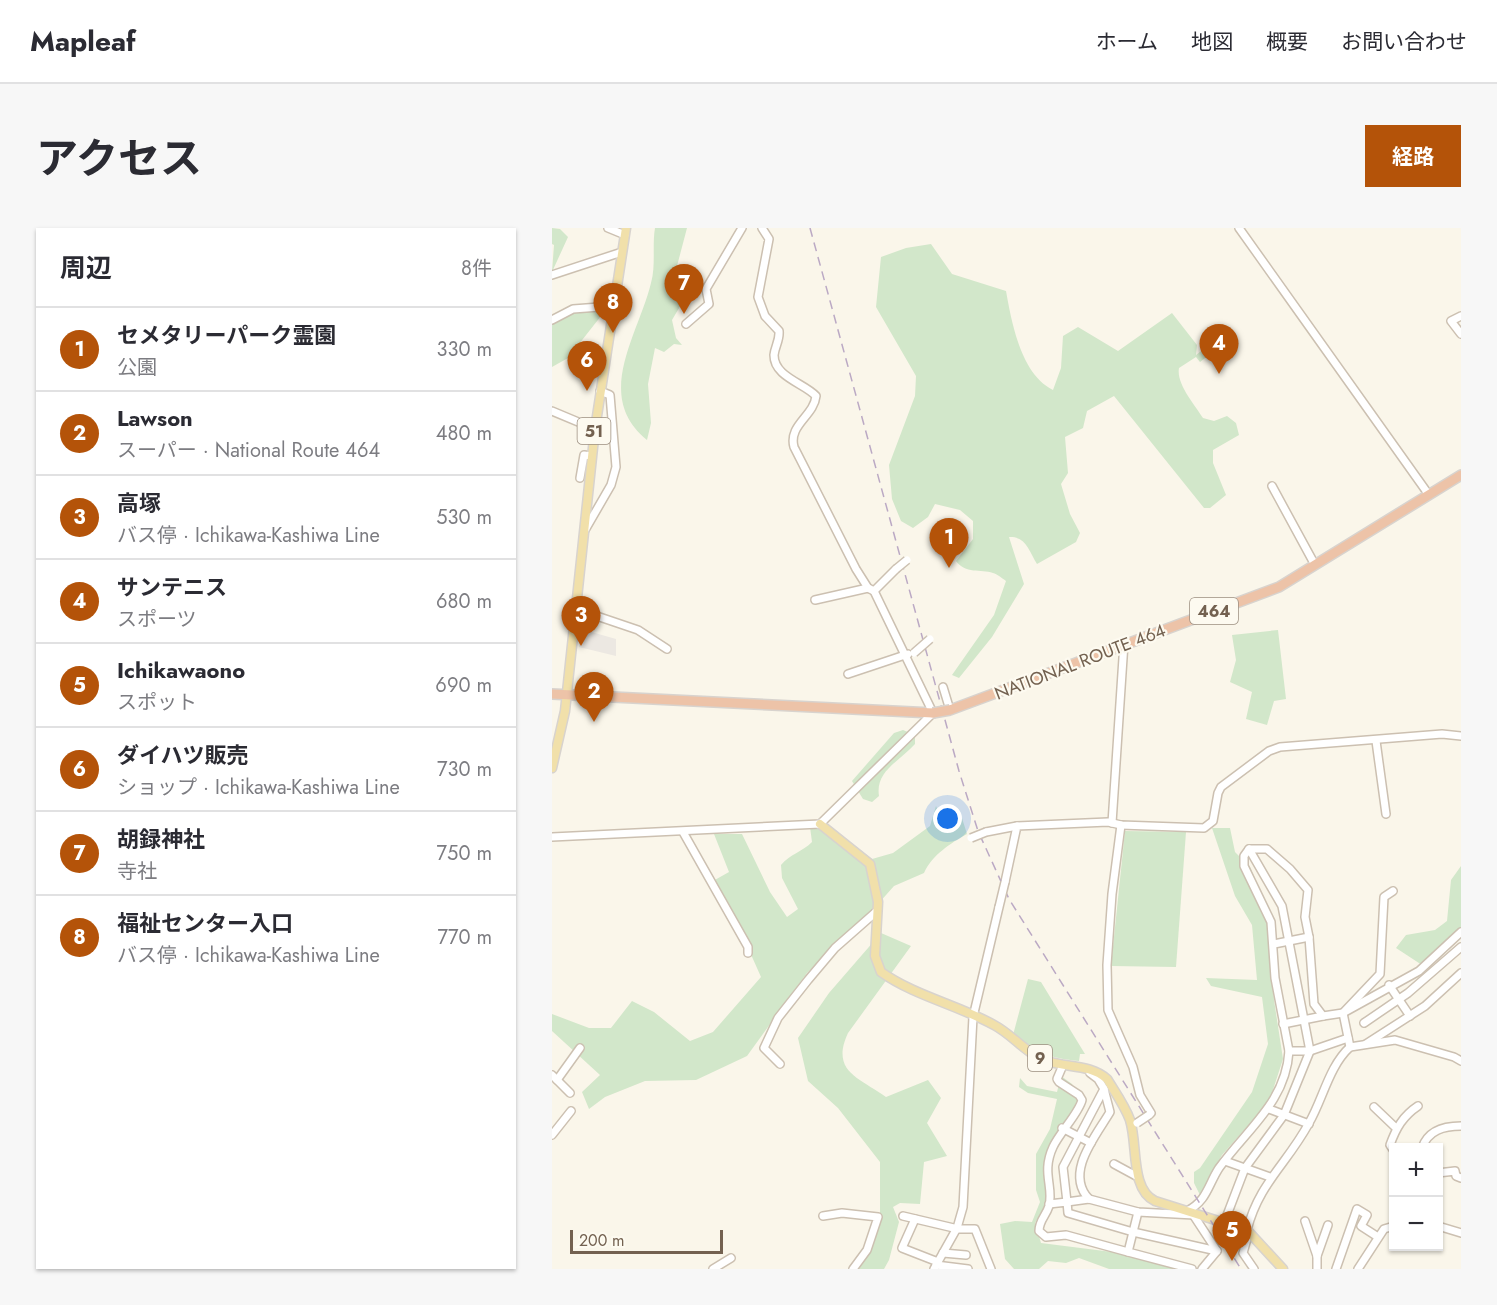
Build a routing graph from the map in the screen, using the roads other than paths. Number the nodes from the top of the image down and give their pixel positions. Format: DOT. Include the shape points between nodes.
graph roads {
  1 [pos="608,228"];
  2 [pos="742,228"];
  3 [pos="762,228"];
  4 [pos="1239,228"];
  5 [pos="625,231"];
  6 [pos="622,252"];
  7 [pos="552,275"];
  8 [pos="613,306"];
  9 [pos="1461,316"];
  10 [pos="552,320"];
  11 [pos="686,324"];
  12 [pos="1461,334"];
  13 [pos="600,391"];
  14 [pos="603,404"];
  15 [pos="611,405"];
  16 [pos="552,411"];
  17 [pos="595,429"];
  18 [pos="592,456"];
  19 [pos="1461,475"];
  20 [pos="580,478"];
  21 [pos="1272,486"];
  22 [pos="1429,495"];
  23 [pos="584,535"];
  24 [pos="907,560"];
  25 [pos="1315,566"];
  26 [pos="871,590"];
  27 [pos="815,600"];
  28 [pos="576,609"];
  29 [pos="930,639"];
  30 [pos="1124,644"];
  31 [pos="667,649"];
  32 [pos="910,654"];
  33 [pos="848,674"];
  34 [pos="944,687"];
  35 [pos="552,694"];
  36 [pos="567,696"];
  37 [pos="950,710"];
  38 [pos="933,713"];
  39 [pos="1461,736"];
  40 [pos="1376,741"];
  41 [pos="552,768"];
  42 [pos="1386,814"];
  43 [pos="820,824"];
  44 [pos="1112,824"];
  45 [pos="1121,825"];
  46 [pos="1017,826"];
  47 [pos="683,832"];
  48 [pos="552,837"];
  49 [pos="971,838"];
  50 [pos="1250,849"];
  51 [pos="1393,891"];
  52 [pos="878,911"];
  53 [pos="1461,932"];
  54 [pos="1309,937"];
  55 [pos="1455,938"];
  56 [pos="1290,940"];
  57 [pos="1274,944"];
  58 [pos="1461,946"];
  59 [pos="748,953"];
  60 [pos="1461,973"];
  61 [pos="1389,985"];
  62 [pos="1399,1000"];
  63 [pos="1343,1013"];
  64 [pos="1323,1016"];
  65 [pos="1410,1016"];
  66 [pos="973,1017"];
  67 [pos="1304,1020"];
  68 [pos="1364,1023"];
  69 [pos="1283,1024"];
  70 [pos="1348,1038"];
  71 [pos="1366,1044"];
  72 [pos="1350,1047"];
  73 [pos="579,1048"];
  74 [pos="1289,1051"];
  75 [pos="1310,1051"];
  76 [pos="1461,1061"];
  77 [pos="780,1064"];
  78 [pos="1063,1065"];
  79 [pos="1083,1068"];
  80 [pos="555,1078"];
  81 [pos="1104,1089"];
  82 [pos="570,1093"];
  83 [pos="1418,1106"];
  84 [pos="1374,1107"];
  85 [pos="1269,1109"];
  86 [pos="571,1111"];
  87 [pos="1284,1115"];
  88 [pos="1309,1124"];
  89 [pos="1461,1126"];
  90 [pos="1062,1128"];
  91 [pos="1396,1128"];
  92 [pos="552,1135"];
  93 [pos="1079,1137"];
  94 [pos="1134,1137"];
  95 [pos="1091,1143"];
  96 [pos="1391,1143"];
  97 [pos="1424,1143"];
  98 [pos="1225,1161"];
  99 [pos="1114,1164"];
  100 [pos="1245,1168"];
  101 [pos="1443,1172"];
  102 [pos="1138,1177"];
  103 [pos="1270,1177"];
  104 [pos="1461,1178"];
  105 [pos="1089,1199"];
  106 [pos="1066,1202"];
  107 [pos="1049,1204"];
  108 [pos="1138,1212"];
  109 [pos="1191,1213"];
  110 [pos="823,1216"];
  111 [pos="903,1216"];
  112 [pos="915,1219"];
  113 [pos="1305,1221"];
  114 [pos="1224,1223"];
  115 [pos="1328,1225"];
  116 [pos="957,1228"];
  117 [pos="1389,1228"];
  118 [pos="1443,1228"];
  119 [pos="1133,1232"];
  120 [pos="1248,1232"];
  121 [pos="1461,1233"];
  122 [pos="1378,1237"];
  123 [pos="1217,1251"];
  124 [pos="1128,1252"];
  125 [pos="943,1253"];
  126 [pos="966,1256"];
  127 [pos="1317,1256"];
  128 [pos="731,1258"];
  129 [pos="936,1265"];
  130 [pos="713,1269"];
  131 [pos="853,1269"];
  132 [pos="968,1269"];
  133 [pos="991,1269"];
  134 [pos="1192,1269"];
  135 [pos="1202,1269"];
  136 [pos="1254,1269"];
  137 [pos="1283,1269"];
  138 [pos="1317,1269"];
  139 [pos="1336,1269"];
  140 [pos="1358,1269"];
  1 -- 5 [label="street"];
  2 -- 11 [label="street" via="706,289 709,304"];
  3 -- 26 [label="street" via="769,239 758,297 765,316 779,331 776,364 816,396 794,434 794,447 842,543"];
  4 -- 22 [label="street"];
  5 -- 6 [label="main road, 51"];
  6 -- 7 [label="street"];
  6 -- 8 [label="main road, 51"];
  8 -- 10 [label="street" via="573,309"];
  8 -- 13 [label="main road, 51"];
  9 -- 12 [label="street" via="1452,321"];
  13 -- 15 [label="street" via="609,393"];
  13 -- 17 [label="main road, 51"];
  14 -- 15 [label="street"];
  15 -- 23 [label="street" via="616,468"];
  16 -- 17 [label="street"];
  17 -- 18 [label="main road, 51"];
  18 -- 20 [label="street" via="584,455"];
  18 -- 23 [label="main road, 51"];
  19 -- 22 [label="highway, NATIONAL ROUTE 464 / 464"];
  21 -- 25 [label="street"];
  22 -- 25 [label="highway, NATIONAL ROUTE 464 / 464"];
  23 -- 28 [label="main road, 51"];
  24 -- 26 [label="street, bridge"];
  25 -- 30 [label="highway, NATIONAL ROUTE 464 / 464" via="1264,593"];
  26 -- 27 [label="street"];
  26 -- 32 [label="street"];
  28 -- 31 [label="street" via="638,630"];
  28 -- 36 [label="main road, 51"];
  29 -- 32 [label="street, bridge"];
  30 -- 37 [label="highway, NATIONAL ROUTE 464 / 464"];
  30 -- 44 [label="street"];
  32 -- 33 [label="street"];
  32 -- 38 [label="street"];
  34 -- 37 [label="street"];
  35 -- 36 [label="highway, 464"];
  36 -- 38 [label="highway, 464"];
  36 -- 41 [label="main road, 51"];
  37 -- 38 [label="highway, 464, bridge"];
  38 -- 43 [label="street"];
  39 -- 40 [label="street" via="1442,734"];
  40 -- 42 [label="street"];
  40 -- 45 [label="street" via="1290,746 1269,751 1219,790 1213,821 1208,827"];
  43 -- 47 [label="street"];
  43 -- 52 [label="main road, 9" via="870,864"];
  44 -- 45 [label="street"];
  44 -- 46 [label="street"];
  45 -- 94 [label="street, bridge" via="1107,965 1108,1010 1133,1067 1140,1095 1151,1113 1137,1123"];
  46 -- 49 [label="street, bridge"];
  46 -- 66 [label="street, bridge"];
  47 -- 48 [label="street"];
  47 -- 59 [label="street"];
  50 -- 54 [label="street" via="1267,849 1306,886"];
  50 -- 56 [label="street" via="1282,906"];
  50 -- 57 [label="street" via="1244,856 1244,866 1271,922"];
  51 -- 63 [label="street" via="1384,897 1380,974"];
  52 -- 66 [label="main road, 9" via="875,957 881,972"];
  52 -- 77 [label="street" via="835,948 778,1018 764,1045"];
  53 -- 55 [label="street"];
  54 -- 56 [label="street"];
  54 -- 64 [label="street" via="1314,1004"];
  55 -- 58 [label="street"];
  55 -- 61 [label="street" via="1419,971"];
  56 -- 57 [label="street"];
  56 -- 67 [label="street"];
  57 -- 69 [label="street"];
  58 -- 62 [label="street"];
  60 -- 65 [label="street"];
  61 -- 62 [label="street"];
  61 -- 63 [label="street"];
  62 -- 65 [label="street"];
  62 -- 68 [label="street"];
  63 -- 64 [label="street"];
  63 -- 70 [label="street"];
  64 -- 67 [label="street"];
  65 -- 71 [label="street"];
  66 -- 78 [label="main road, 9" via="994,1025 1030,1053"];
  66 -- 116 [label="street" via="963,1207"];
  67 -- 69 [label="street"];
  67 -- 75 [label="street"];
  69 -- 74 [label="street"];
  70 -- 72 [label="street"];
  70 -- 75 [label="street"];
  71 -- 72 [label="street"];
  71 -- 76 [label="street" via="1395,1040"];
  72 -- 88 [label="street" via="1337,1062"];
  73 -- 80 [label="street"];
  74 -- 75 [label="street"];
  74 -- 85 [label="street" via="1284,1082"];
  75 -- 87 [label="street"];
  78 -- 79 [label="main road, 9"];
  78 -- 90 [label="street" via="1057,1079 1082,1100"];
  79 -- 81 [label="street"];
  79 -- 94 [label="main road, 9" via="1095,1070 1107,1079 1125,1109"];
  80 -- 82 [label="street"];
  81 -- 93 [label="street"];
  81 -- 95 [label="street" via="1110,1112"];
  83 -- 91 [label="street"];
  84 -- 91 [label="street"];
  85 -- 87 [label="street"];
  85 -- 98 [label="street"];
  86 -- 92 [label="street"];
  87 -- 88 [label="street"];
  87 -- 100 [label="street"];
  88 -- 103 [label="street"];
  89 -- 97 [label="street" via="1433,1132"];
  90 -- 93 [label="street"];
  90 -- 107 [label="street" via="1046,1172"];
  91 -- 96 [label="street"];
  93 -- 95 [label="street"];
  93 -- 106 [label="street" via="1063,1167"];
  94 -- 102 [label="main road, 9"];
  95 -- 105 [label="street" via="1079,1178"];
  98 -- 100 [label="street"];
  98 -- 109 [label="street" via="1204,1200"];
  99 -- 102 [label="street"];
  100 -- 103 [label="street"];
  100 -- 114 [label="street"];
  101 -- 104 [label="street" via="1455,1171"];
  102 -- 109 [label="main road, 9" via="1140,1188 1149,1199"];
  103 -- 120 [label="street" via="1256,1202"];
  105 -- 106 [label="street"];
  105 -- 108 [label="street"];
  106 -- 107 [label="street"];
  106 -- 119 [label="street" via="1068,1213"];
  107 -- 124 [label="street" via="1039,1223 1042,1235 1074,1237"];
  108 -- 109 [label="street"];
  108 -- 119 [label="street"];
  109 -- 114 [label="main road, 9"];
  109 -- 123 [label="street"];
  110 -- 131 [label="street" via="842,1213 878,1217 867,1250"];
  111 -- 112 [label="street"];
  112 -- 116 [label="street"];
  112 -- 129 [label="street" via="902,1248"];
  113 -- 127 [label="street"];
  114 -- 120 [label="main road, 9"];
  115 -- 127 [label="street"];
  116 -- 125 [label="street"];
  116 -- 133 [label="street" via="975,1229"];
  117 -- 122 [label="street"];
  118 -- 121 [label="street"];
  119 -- 123 [label="street"];
  119 -- 124 [label="street"];
  120 -- 136 [label="street" via="1243,1253"];
  120 -- 137 [label="main road, 9"];
  122 -- 139 [label="street" via="1361,1226 1367,1215 1357,1209"];
  122 -- 140 [label="street"];
  123 -- 135 [label="street"];
  124 -- 134 [label="street"];
  125 -- 126 [label="street"];
  125 -- 129 [label="street"];
  127 -- 138 [label="street"];
  128 -- 130 [label="street"];
  129 -- 132 [label="street"];
}
